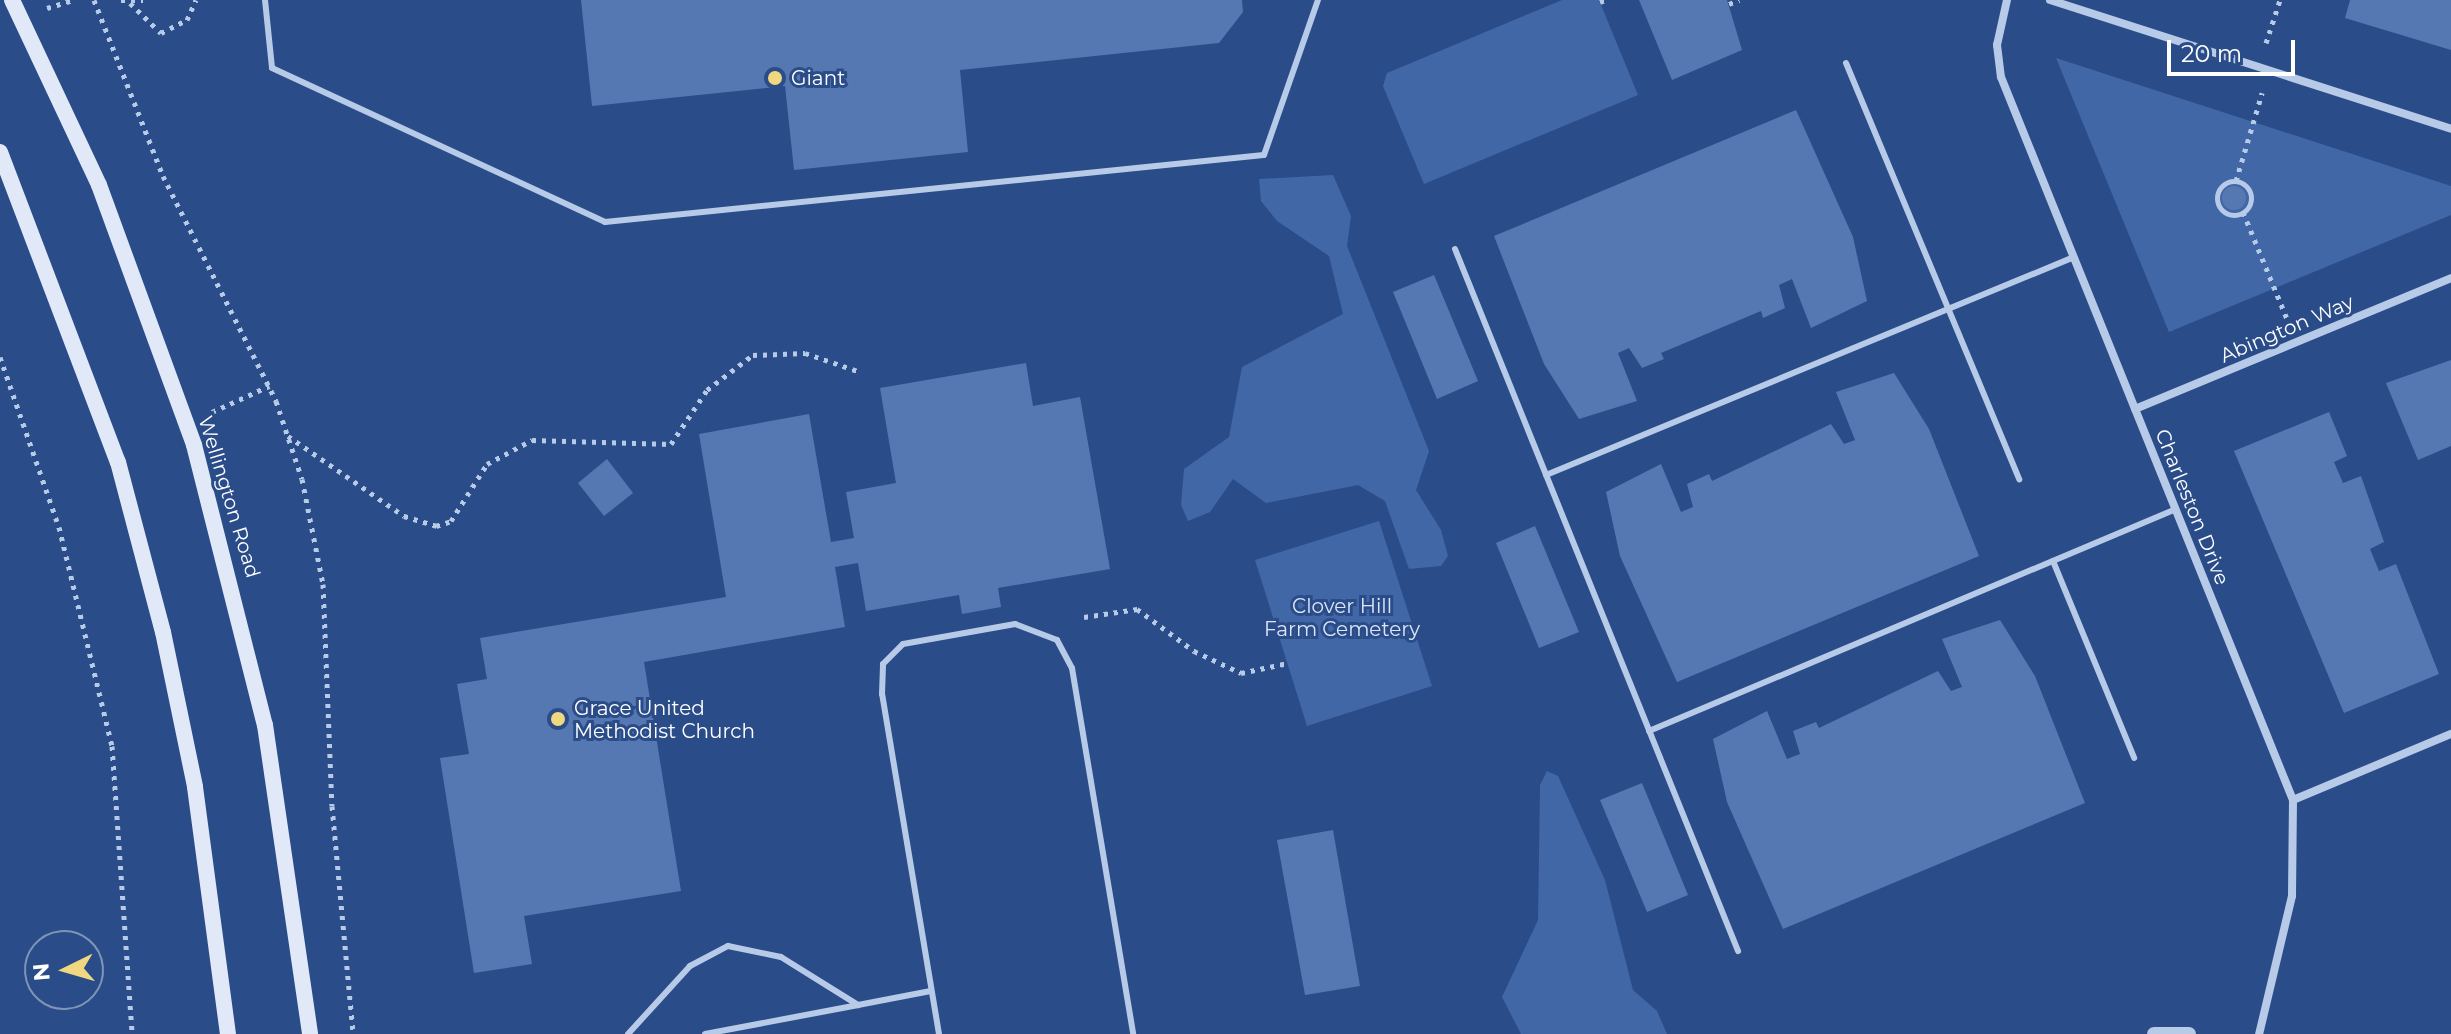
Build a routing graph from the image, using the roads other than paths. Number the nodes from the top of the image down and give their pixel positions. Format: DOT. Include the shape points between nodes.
graph roads {
  1 [pos="12,0"];
  2 [pos="265,0"];
  3 [pos="1318,0"];
  4 [pos="2007,0"];
  5 [pos="2050,0"];
  6 [pos="1846,63"];
  7 [pos="2451,129"];
  8 [pos="0,152"];
  9 [pos="1455,249"];
  10 [pos="2074,257"];
  11 [pos="2451,278"];
  12 [pos="1948,309"];
  13 [pos="2135,409"];
  14 [pos="1546,475"];
  15 [pos="2019,479"];
  16 [pos="2176,509"];
  17 [pos="2053,561"];
  18 [pos="1649,731"];
  19 [pos="2451,734"];
  20 [pos="2134,758"];
  21 [pos="2293,800"];
  22 [pos="1738,951"];
  23 [pos="931,991"];
  24 [pos="858,1005"];
  25 [pos="228,1034"];
  26 [pos="310,1034"];
  27 [pos="628,1034"];
  28 [pos="705,1034"];
  29 [pos="939,1034"];
  30 [pos="1133,1034"];
  31 [pos="2154,1034"];
  32 [pos="2189,1034"];
  33 [pos="2259,1034"];
  1 -- 26 [label="main road, Wellington Road" via="99,185 187,424 238,600 265,725"];
  2 -- 3 [label="lane" via="272,68 605,222 1264,155"];
  4 -- 10 [label="street, Charleston Drive" via="1997,45 2001,77"];
  5 -- 7 [label="street"];
  6 -- 12 [label="lane"];
  8 -- 25 [label="main road" via="113,447 163,632 195,787"];
  9 -- 14 [label="lane"];
  10 -- 12 [label="lane"];
  10 -- 13 [label="street, Charleston Drive"];
  11 -- 13 [label="street, Abington Way"];
  12 -- 14 [label="lane"];
  12 -- 15 [label="lane"];
  13 -- 16 [label="street, Charleston Drive"];
  14 -- 18 [label="lane"];
  16 -- 17 [label="lane"];
  16 -- 21 [label="street, Charleston Drive"];
  17 -- 18 [label="lane"];
  17 -- 20 [label="lane"];
  18 -- 22 [label="lane"];
  19 -- 21 [label="street"];
  21 -- 33 [label="street, Charleston Drive" via="2292,896"];
  23 -- 24 [label="lane"];
  23 -- 29 [label="lane"];
  23 -- 30 [label="lane" via="882,694 883,664 903,644 1029,625 1057,640 1072,668"];
  24 -- 27 [label="lane" via="781,957 728,946 690,966"];
  24 -- 28 [label="lane"];
  31 -- 32 [label="street"];
}
